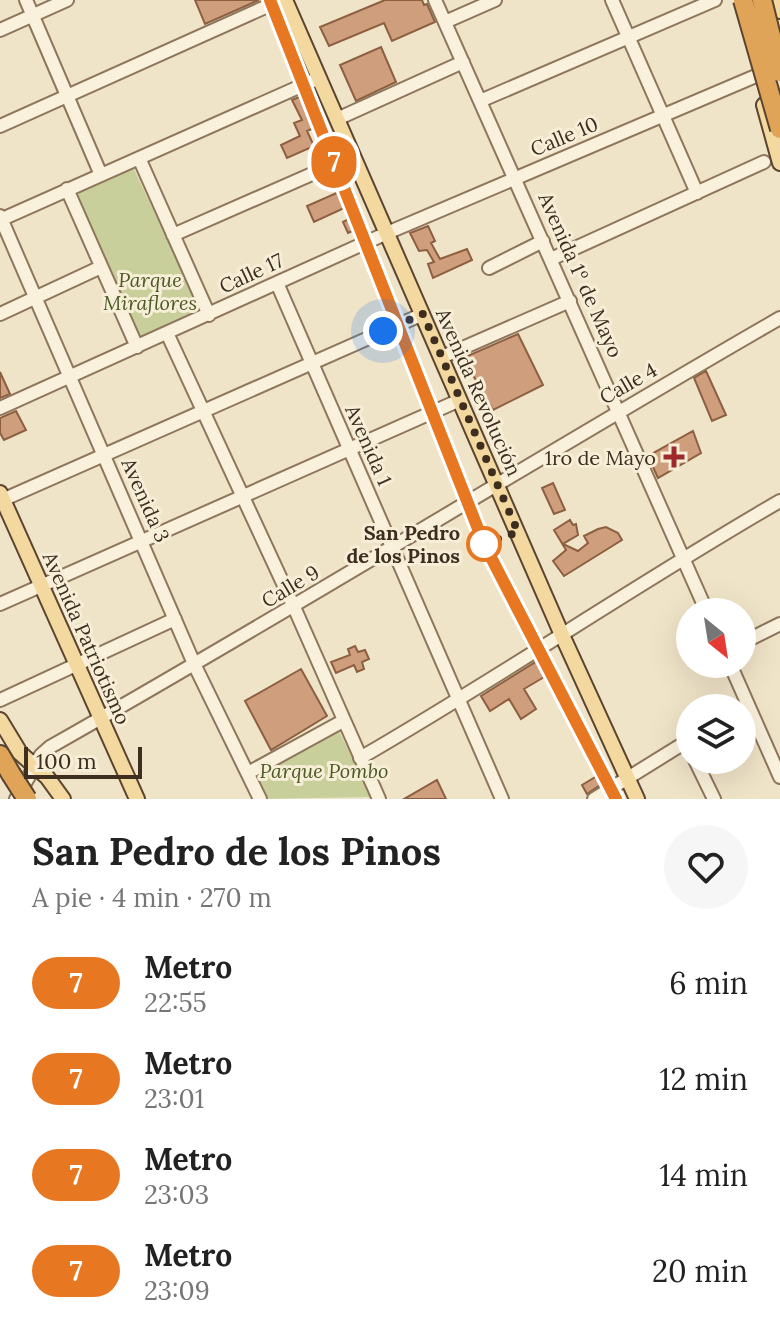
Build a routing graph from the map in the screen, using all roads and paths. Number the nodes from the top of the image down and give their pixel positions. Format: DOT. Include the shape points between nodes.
graph roads {
  1 [pos="26,0"];
  2 [pos="67,0"];
  3 [pos="283,0"];
  4 [pos="435,0"];
  5 [pos="495,0"];
  6 [pos="612,0"];
  7 [pos="715,0"];
  8 [pos="736,0"];
  9 [pos="746,0"];
  10 [pos="763,0"];
  11 [pos="777,0"];
  12 [pos="780,11"];
  13 [pos="32,15"];
  14 [pos="445,22"];
  15 [pos="0,30"];
  16 [pos="629,37"];
  17 [pos="463,62"];
  18 [pos="773,67"];
  19 [pos="319,78"];
  20 [pos="66,97"];
  21 [pos="480,101"];
  22 [pos="780,109"];
  23 [pos="663,115"];
  24 [pos="337,119"];
  25 [pos="0,126"];
  26 [pos="780,129"];
  27 [pos="353,156"];
  28 [pos="139,158"];
  29 [pos="764,162"];
  30 [pos="780,163"];
  31 [pos="101,175"];
  32 [pos="515,179"];
  33 [pos="67,189"];
  34 [pos="697,193"];
  35 [pos="1,218"];
  36 [pos="387,233"];
  37 [pos="173,235"];
  38 [pos="543,241"];
  39 [pos="551,259"];
  40 [pos="101,267"];
  41 [pos="489,268"];
  42 [pos="277,283"];
  43 [pos="36,298"];
  44 [pos="570,301"];
  45 [pos="0,314"];
  46 [pos="423,314"];
  47 [pos="209,315"];
  48 [pos="780,318"];
  49 [pos="167,333"];
  50 [pos="137,347"];
  51 [pos="442,357"];
  52 [pos="312,363"];
  53 [pos="71,377"];
  54 [pos="460,400"];
  55 [pos="0,408"];
  56 [pos="203,411"];
  57 [pos="619,411"];
  58 [pos="349,449"];
  59 [pos="105,455"];
  60 [pos="497,484"];
  61 [pos="243,496"];
  62 [pos="1,498"];
  63 [pos="780,501"];
  64 [pos="143,541"];
  65 [pos="393,548"];
  66 [pos="682,557"];
  67 [pos="41,586"];
  68 [pos="701,598"];
  69 [pos="0,604"];
  70 [pos="294,607"];
  71 [pos="175,619"];
  72 [pos="780,624"];
  73 [pos="562,635"];
  74 [pos="756,636"];
  75 [pos="76,664"];
  76 [pos="195,666"];
  77 [pos="736,678"];
  78 [pos="0,700"];
  79 [pos="459,700"];
  80 [pos="101,719"];
  81 [pos="0,720"];
  82 [pos="343,721"];
  83 [pos="676,748"];
  84 [pos="0,755"];
  85 [pos="360,758"];
  86 [pos="35,766"];
  87 [pos="248,773"];
  88 [pos="702,774"];
  89 [pos="5,775"];
  90 [pos="627,777"];
  91 [pos="780,777"];
  92 [pos="376,798"];
  93 [pos="16,799"];
  94 [pos="27,799"];
  95 [pos="63,799"];
  96 [pos="137,799"];
  97 [pos="260,799"];
  98 [pos="502,799"];
  99 [pos="594,799"];
  100 [pos="637,799"];
  101 [pos="714,799"];
  1 -- 13 [label="street"];
  2 -- 13 [label="street"];
  3 -- 19 [label="main road, Avenida Revolución"];
  3 -- 20 [label="street"];
  4 -- 14 [label="street, Avenida 1º de Mayo"];
  5 -- 14 [label="street"];
  6 -- 16 [label="street"];
  7 -- 16 [label="street"];
  8 -- 18 [label="main road"];
  9 -- 18 [label="highway"];
  9 -- 26 [label="highway, bridge"];
  10 -- 18 [label="highway, bridge"];
  11 -- 12 [label="main road"];
  13 -- 15 [label="street"];
  13 -- 20 [label="street"];
  14 -- 17 [label="street, Avenida 1º de Mayo"];
  16 -- 21 [label="street"];
  16 -- 23 [label="street"];
  17 -- 21 [label="street, Avenida 1º de Mayo"];
  17 -- 24 [label="street"];
  18 -- 22 [label="highway"];
  18 -- 23 [label="street, Calle 10"];
  18 -- 30 [label="main road"];
  19 -- 24 [label="main road, Avenida Revolución"];
  19 -- 28 [label="street"];
  20 -- 25 [label="street"];
  20 -- 31 [label="street"];
  21 -- 32 [label="street, Avenida 1º de Mayo"];
  23 -- 32 [label="street, Calle 10"];
  23 -- 34 [label="street"];
  24 -- 27 [label="main road, Avenida Revolución"];
  27 -- 36 [label="main road, Avenida Revolución"];
  27 -- 37 [label="street"];
  28 -- 31 [label="street"];
  28 -- 37 [label="street"];
  29 -- 34 [label="street"];
  31 -- 33 [label="street"];
  32 -- 36 [label="street, Calle 10"];
  32 -- 38 [label="street, Avenida 1º de Mayo"];
  33 -- 35 [label="street"];
  33 -- 40 [label="street"];
  34 -- 39 [label="street"];
  35 -- 43 [label="street, Avenida 3"];
  36 -- 42 [label="street, Calle 17"];
  36 -- 46 [label="main road, Avenida Revolución"];
  37 -- 47 [label="street"];
  38 -- 39 [label="street, Avenida 1º de Mayo"];
  38 -- 41 [label="street"];
  39 -- 44 [label="street, Avenida 1º de Mayo"];
  40 -- 43 [label="street"];
  40 -- 50 [label="street"];
  42 -- 47 [label="street, Calle 17"];
  42 -- 52 [label="street, Avenida 1"];
  43 -- 45 [label="street"];
  43 -- 53 [label="street, Avenida 3"];
  44 -- 51 [label="street"];
  44 -- 57 [label="street, Avenida 1º de Mayo"];
  46 -- 51 [label="main road, Avenida Revolución"];
  46 -- 52 [label="street"];
  47 -- 49 [label="street, Calle 17"];
  48 -- 57 [label="street, Calle 4"];
  49 -- 50 [label="street, Calle 17"];
  49 -- 56 [label="street"];
  50 -- 53 [label="street, Calle 17"];
  51 -- 54 [label="main road, Avenida Revolución"];
  52 -- 56 [label="street"];
  52 -- 58 [label="street, Avenida 1"];
  53 -- 55 [label="street, Calle 17"];
  53 -- 59 [label="street, Avenida 3"];
  54 -- 58 [label="street"];
  54 -- 60 [label="main road, Avenida Revolución"];
  56 -- 59 [label="street"];
  56 -- 61 [label="street"];
  57 -- 60 [label="street, Calle 4"];
  57 -- 66 [label="street, Avenida 1º de Mayo"];
  58 -- 61 [label="street"];
  58 -- 65 [label="street, Avenida 1"];
  59 -- 62 [label="street"];
  59 -- 64 [label="street, Avenida 3"];
  60 -- 65 [label="street, Calle 9"];
  60 -- 73 [label="main road, Avenida Revolución"];
  61 -- 64 [label="street"];
  61 -- 70 [label="street"];
  62 -- 67 [label="main road, Avenida Patriotismo"];
  63 -- 66 [label="street"];
  64 -- 67 [label="street"];
  64 -- 71 [label="street, Avenida 3"];
  65 -- 70 [label="street, Calle 9"];
  65 -- 79 [label="street, Avenida 1"];
  66 -- 68 [label="street, Avenida 1º de Mayo"];
  66 -- 73 [label="street"];
  67 -- 69 [label="street"];
  67 -- 75 [label="main road, Avenida Patriotismo"];
  70 -- 76 [label="street, Calle 9"];
  70 -- 82 [label="street"];
  71 -- 75 [label="street"];
  71 -- 76 [label="street, Avenida 3"];
  72 -- 74 [label="street"];
  73 -- 79 [label="street"];
  73 -- 90 [label="main road, Avenida Revolución"];
  75 -- 78 [label="street"];
  75 -- 80 [label="main road, Avenida Patriotismo"];
  76 -- 80 [label="street, Calle 9"];
  76 -- 87 [label="street, Avenida 3"];
  77 -- 91 [label="street"];
  79 -- 85 [label="street"];
  79 -- 98 [label="street, Avenida 1"];
  80 -- 86 [label="street, Calle 9" via="50,747"];
  80 -- 96 [label="main road, Avenida Patriotismo"];
  81 -- 86 [label="main road" via="20,753"];
  82 -- 85 [label="street"];
  82 -- 87 [label="street"];
  83 -- 90 [label="street"];
  84 -- 89 [label="highway"];
  85 -- 92 [label="street"];
  86 -- 93 [label="street, Calle 9"];
  86 -- 95 [label="main road"];
  87 -- 97 [label="street, Avenida 3"];
  88 -- 101 [label="street"];
  89 -- 93 [label="highway"];
  89 -- 94 [label="highway, bridge"];
  90 -- 99 [label="street"];
  90 -- 100 [label="main road, Avenida Revolución"];
}
